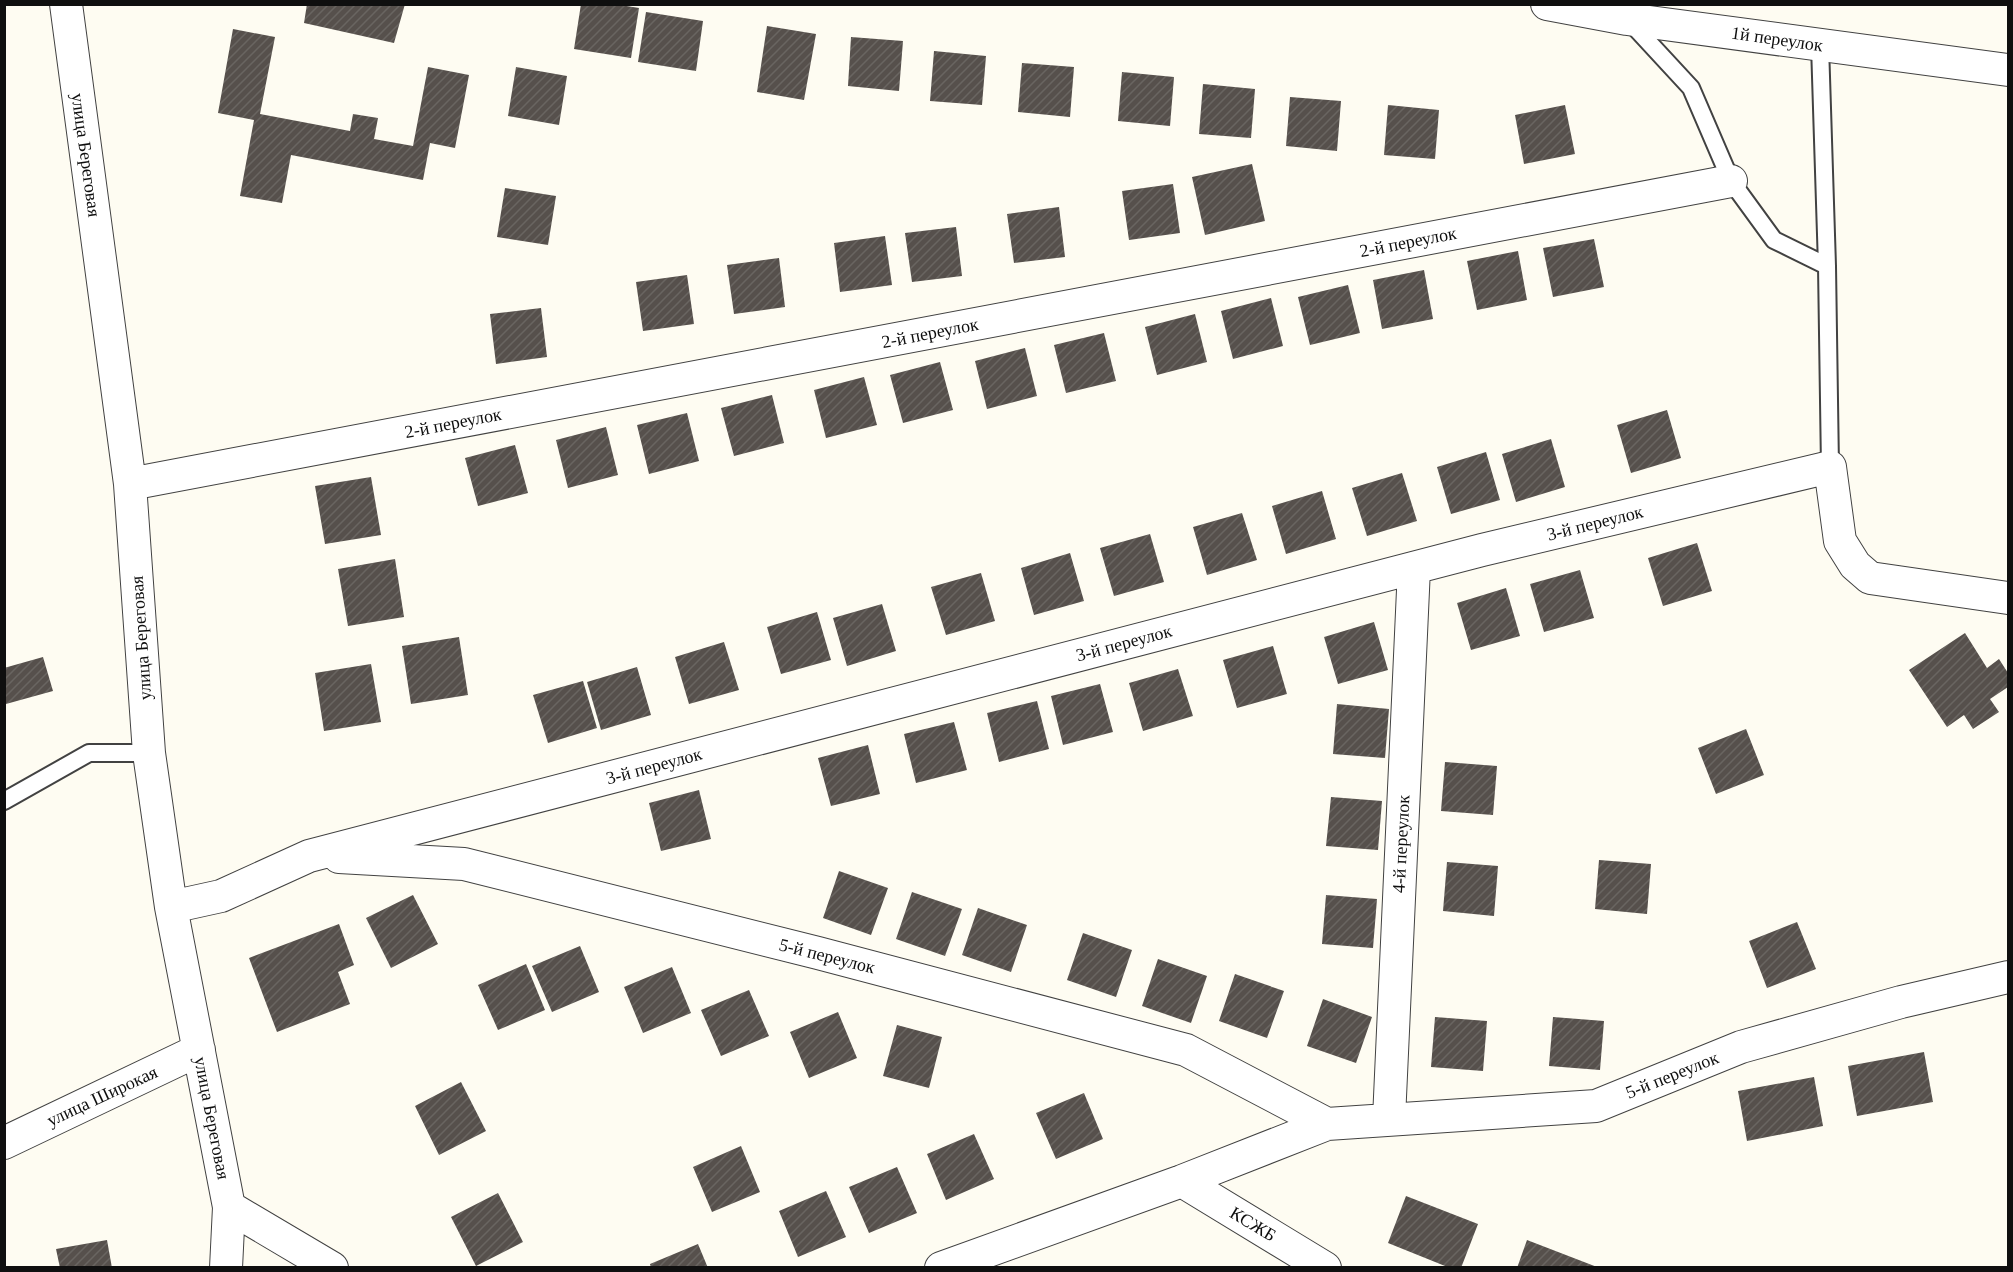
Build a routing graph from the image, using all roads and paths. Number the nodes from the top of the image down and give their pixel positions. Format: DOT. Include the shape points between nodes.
graph roads {
  1 [pos="66,4"];
  2 [pos="1546,4"];
  3 [pos="1627,19"];
  4 [pos="1820,45"];
  5 [pos="2008,70"];
  6 [pos="1731,181"];
  7 [pos="1827,266"];
  8 [pos="1830,467"];
  9 [pos="130,484"];
  10 [pos="1414,568"];
  11 [pos="2008,598"];
  12 [pos="148,753"];
  13 [pos="4,801"];
  14 [pos="309,856"];
  15 [pos="171,907"];
  16 [pos="2008,977"];
  17 [pos="199,1050"];
  18 [pos="1389,1119"];
  19 [pos="1327,1124"];
  20 [pos="4,1143"];
  21 [pos="1182,1181"];
  22 [pos="230,1207"];
  23 [pos="226,1268"];
  24 [pos="332,1268"];
  25 [pos="940,1268"];
  26 [pos="1325,1268"];
  1 -- 9 [label="street, улица Береговая"];
  2 -- 3 [label="street, 1й переулок"];
  3 -- 4 [label="street, 1й переулок"];
  3 -- 6 [label="lane" via="1691,88"];
  4 -- 5 [label="street, 1й переулок"];
  4 -- 7 [label="lane"];
  6 -- 7 [label="lane" via="1774,240"];
  6 -- 9 [label="street, 2-й переулок"];
  7 -- 8 [label="lane"];
  8 -- 10 [label="street, 3-й переулок"];
  8 -- 11 [label="street" via="1840,541 1870,578"];
  9 -- 12 [label="street, улица Береговая"];
  10 -- 14 [label="street, 3-й переулок"];
  10 -- 18 [label="street, 4-й переулок"];
  12 -- 13 [label="lane" via="89,753"];
  12 -- 15 [label="street, улица Береговая"];
  14 -- 15 [label="street, 3-й переулок" via="221,896"];
  14 -- 19 [label="street, 5-й переулок" via="464,864 818,953 1186,1050"];
  15 -- 17 [label="street, улица Береговая"];
  16 -- 18 [label="street, 5-й переулок" via="1741,1047 1596,1106"];
  17 -- 20 [label="street, улица Широкая"];
  17 -- 22 [label="street, улица Береговая"];
  18 -- 19 [label="street, 5-й переулок"];
  19 -- 21 [label="street, 5-й переулок"];
  21 -- 25 [label="street, 5-й переулок"];
  21 -- 26 [label="street, КСЖБ"];
  22 -- 23 [label="street, улица Береговая"];
  22 -- 24 [label="street"];
}
